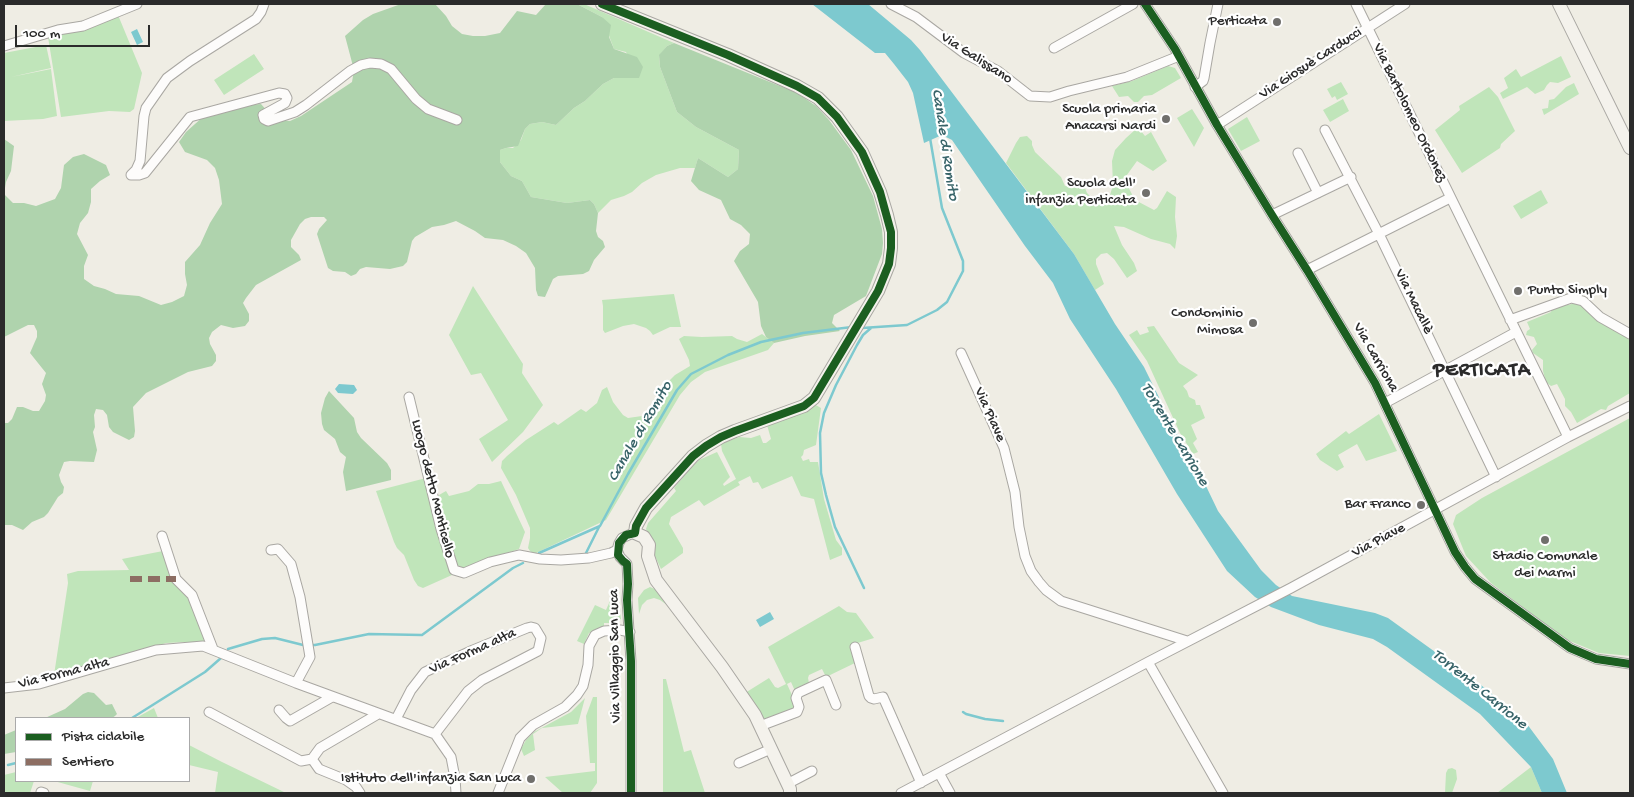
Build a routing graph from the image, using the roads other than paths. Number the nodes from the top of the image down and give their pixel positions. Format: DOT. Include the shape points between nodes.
graph roads {
  1 [pos="137,4"];
  2 [pos="264,4"];
  3 [pos="602,4"];
  4 [pos="891,4"];
  5 [pos="1134,4"];
  6 [pos="1145,4"];
  7 [pos="1218,4"];
  8 [pos="1356,4"];
  9 [pos="1405,4"];
  10 [pos="1559,4"];
  11 [pos="1368,28"];
  12 [pos="4,46"];
  13 [pos="1054,48"];
  14 [pos="1179,56"];
  15 [pos="1195,87"];
  16 [pos="457,120"];
  17 [pos="1217,125"];
  18 [pos="1325,130"];
  19 [pos="1630,148"];
  20 [pos="1298,153"];
  21 [pos="1351,177"];
  22 [pos="1318,193"];
  23 [pos="1450,198"];
  24 [pos="1272,215"];
  25 [pos="1379,234"];
  26 [pos="1307,270"];
  27 [pos="1510,320"];
  28 [pos="1516,332"];
  29 [pos="1630,334"];
  30 [pos="961,353"];
  31 [pos="1446,370"];
  32 [pos="409,397"];
  33 [pos="1384,403"];
  34 [pos="1630,406"];
  35 [pos="1568,438"];
  36 [pos="1496,477"];
  37 [pos="1435,510"];
  38 [pos="162,536"];
  39 [pos="643,538"];
  40 [pos="272,550"];
  41 [pos="616,554"];
  42 [pos="630,632"];
  43 [pos="1187,641"];
  44 [pos="856,647"];
  45 [pos="213,649"];
  46 [pos="1148,662"];
  47 [pos="1630,664"];
  48 [pos="296,684"];
  49 [pos="4,688"];
  50 [pos="332,697"];
  51 [pos="836,705"];
  52 [pos="279,710"];
  53 [pos="209,712"];
  54 [pos="378,714"];
  55 [pos="396,719"];
  56 [pos="760,726"];
  57 [pos="436,734"];
  58 [pos="771,749"];
  59 [pos="312,759"];
  60 [pos="739,764"];
  61 [pos="812,771"];
  62 [pos="939,773"];
  63 [pos="921,783"];
  64 [pos="789,788"];
  65 [pos="360,793"];
  66 [pos="456,793"];
  67 [pos="498,793"];
  68 [pos="631,793"];
  69 [pos="901,793"];
  70 [pos="950,793"];
  71 [pos="1223,793"];
  1 -- 12 [label="street" via="83,26"];
  2 -- 16 [label="street" via="256,18 167,78 146,108 140,161 132,175 145,173 190,117 285,94 285,103 263,115 268,121 306,106 350,71 370,63 391,69 428,109"];
  3 -- 39 [label="main road" via="728,55 818,98 837,117 862,152 880,192 891,232 889,264 878,291 814,398 804,406 720,437 693,456 646,508 636,526"];
  4 -- 14 [label="street, Via Galissano" via="916,17 964,53 998,71 1030,96 1050,97 1127,77"];
  5 -- 13 [label="street"];
  6 -- 14 [label="street, Via Carriona"];
  7 -- 15 [label="street" via="1204,78"];
  8 -- 11 [label="street, Via Bartolomeo Ordonez"];
  9 -- 11 [label="street, Via Giosuè Carducci"];
  10 -- 19 [label="main road"];
  11 -- 17 [label="street, Via Giosuè Carducci"];
  11 -- 23 [label="street, Via Bartolomeo Ordonez"];
  14 -- 15 [label="street, Via Carriona"];
  15 -- 17 [label="street, Via Carriona"];
  17 -- 24 [label="street, Via Carriona"];
  18 -- 21 [label="street, Via Macallè"];
  20 -- 22 [label="street"];
  21 -- 22 [label="street"];
  21 -- 25 [label="street, Via Macallè"];
  22 -- 24 [label="street"];
  23 -- 25 [label="street, Via Bartolomeo Ordonez"];
  23 -- 27 [label="street, Via Bartolomeo Ordonez"];
  24 -- 26 [label="street, Via Carriona"];
  25 -- 26 [label="street, Via Bartolomeo Ordonez"];
  25 -- 31 [label="street, Via Macallè"];
  26 -- 33 [label="street, Via Carriona"];
  27 -- 28 [label="street, Via Bartolomeo Ordonez"];
  27 -- 29 [label="street" via="1571,298 1583,301 1600,317"];
  28 -- 31 [label="street"];
  28 -- 35 [label="street, Via Bartolomeo Ordonez"];
  30 -- 43 [label="street, Via Piave" via="1004,448 1025,556 1039,582 1061,601"];
  31 -- 33 [label="street"];
  31 -- 36 [label="street, Via Macallè"];
  32 -- 41 [label="street, Luogo detto Monticello" via="454,570 464,573 519,555 561,560"];
  33 -- 37 [label="street, Via Carriona"];
  34 -- 35 [label="street, Via Piave"];
  35 -- 36 [label="street, Via Piave"];
  36 -- 37 [label="street, Via Piave"];
  37 -- 43 [label="street, Via Piave"];
  37 -- 47 [label="street, Via Carriona" via="1455,552 1475,579 1570,648 1596,659"];
  38 -- 45 [label="street" via="176,580 192,595"];
  39 -- 41 [label="street" via="631,534 622,538"];
  39 -- 56 [label="main road" via="656,580 722,667"];
  40 -- 48 [label="street" via="278,549 291,564 310,651"];
  41 -- 42 [label="street, Via Villaggio San Luca" via="627,564"];
  42 -- 67 [label="street, Via Villaggio San Luca" via="612,630 595,634 589,646 583,686 565,707 533,725 520,738"];
  42 -- 68 [label="street, Via Villaggio San Luca"];
  43 -- 46 [label="street, Via Piave"];
  44 -- 63 [label="street" via="869,696 874,699 883,697"];
  45 -- 48 [label="street, Via Forma alta"];
  45 -- 49 [label="street, Via Forma alta" via="203,646 156,650 39,684"];
  46 -- 62 [label="street, Via Piave"];
  46 -- 71 [label="street"];
  48 -- 50 [label="street, Via Forma alta"];
  50 -- 52 [label="street" via="290,721"];
  50 -- 54 [label="street, Via Forma alta"];
  51 -- 56 [label="street" via="826,680 796,695 800,707 797,712"];
  53 -- 59 [label="street" via="301,760"];
  54 -- 55 [label="street, Via Forma alta"];
  54 -- 59 [label="street" via="320,748"];
  55 -- 57 [label="street, Via Forma alta"];
  55 -- 57 [label="street, Via Forma alta" via="425,672 473,650 535,628 541,638 538,651 482,680 468,691"];
  56 -- 58 [label="main road"];
  57 -- 66 [label="street" via="451,757"];
  58 -- 60 [label="street"];
  58 -- 64 [label="main road"];
  59 -- 65 [label="street" via="319,769 346,780"];
  61 -- 64 [label="street"];
  62 -- 63 [label="street, Via Piave"];
  62 -- 70 [label="street"];
  63 -- 69 [label="street, Via Piave"];
}
